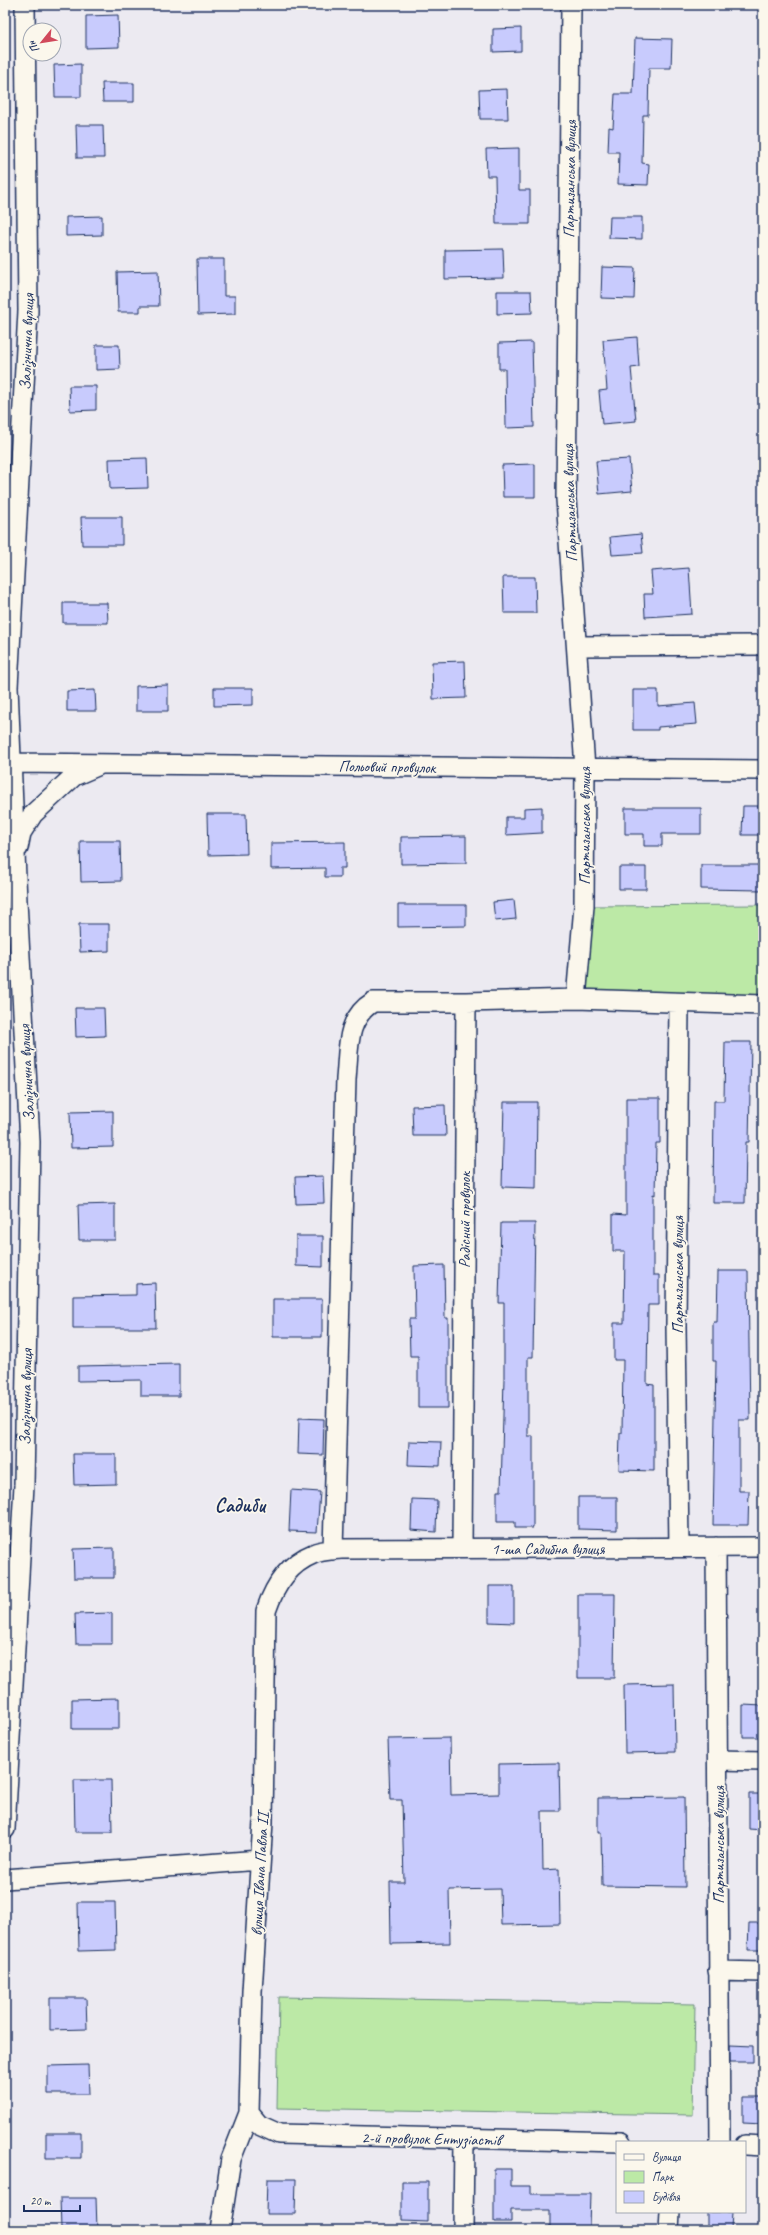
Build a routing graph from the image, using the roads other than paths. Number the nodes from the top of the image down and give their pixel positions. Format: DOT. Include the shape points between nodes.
graph roads {
  1 [pos="25,5"];
  2 [pos="571,5"];
  3 [pos="763,645"];
  4 [pos="578,646"];
  5 [pos="11,763"];
  6 [pos="102,764"];
  7 [pos="585,768"];
  8 [pos="763,770"];
  9 [pos="15,863"];
  10 [pos="576,999"];
  11 [pos="466,1002"];
  12 [pos="679,1004"];
  13 [pos="763,1005"];
  14 [pos="679,1547"];
  15 [pos="716,1547"];
  16 [pos="763,1547"];
  17 [pos="462,1548"];
  18 [pos="333,1550"];
  19 [pos="9,1707"];
  20 [pos="718,1760"];
  21 [pos="763,1761"];
  22 [pos="5,1829"];
  23 [pos="260,1860"];
  24 [pos="5,1879"];
  25 [pos="718,1971"];
  26 [pos="763,1972"];
  27 [pos="249,2113"];
  28 [pos="464,2139"];
  29 [pos="720,2141"];
  30 [pos="616,2142"];
  31 [pos="746,2146"];
  32 [pos="763,2146"];
  33 [pos="670,2213"];
  34 [pos="220,2230"];
  35 [pos="463,2230"];
  36 [pos="670,2230"];
  1 -- 5 [label="street, Залізнична вулиця" via="28,310 8,687"];
  2 -- 4 [label="street, Партизанська вулиця" via="566,499"];
  3 -- 4 [label="street"];
  4 -- 7 [label="street, Партизанська вулиця"];
  5 -- 6 [label="street, Польовий провулок"];
  5 -- 9 [label="street, Залізнична вулиця"];
  6 -- 7 [label="street, Польовий провулок"];
  6 -- 9 [label="street" via="74,776 33,814 20,834"];
  7 -- 8 [label="street, Польовий провулок"];
  7 -- 10 [label="street, Партизанська вулиця" via="584,906"];
  9 -- 19 [label="street, Залізнична вулиця" via="30,1142 24,1485"];
  10 -- 11 [label="street"];
  10 -- 12 [label="street"];
  11 -- 17 [label="street, Радісний провулок"];
  11 -- 18 [label="street" via="373,1002 362,1009 352,1024 346,1079"];
  12 -- 13 [label="street"];
  12 -- 14 [label="street, Партизанська вулиця" via="676,1318"];
  14 -- 15 [label="street, 1-ша Садибна вулиця"];
  14 -- 17 [label="street, 1-ша Садибна вулиця"];
  15 -- 16 [label="street, 1-ша Садибна вулиця"];
  15 -- 20 [label="street, Партизанська вулиця"];
  17 -- 18 [label="street, 1-ша Садибна вулиця"];
  18 -- 23 [label="street, вулиця Івана Павла II" via="313,1553 295,1565 273,1591 266,1611"];
  19 -- 22 [label="street, Залізнична вулиця"];
  20 -- 21 [label="street"];
  20 -- 25 [label="street, Партизанська вулиця"];
  23 -- 24 [label="street"];
  23 -- 27 [label="street, вулиця Івана Павла II" via="252,1991"];
  25 -- 26 [label="street"];
  25 -- 29 [label="street, Партизанська вулиця"];
  27 -- 28 [label="street, 2-й провулок Ентузіастів" via="259,2125 279,2134"];
  27 -- 34 [label="street, вулиця Івана Павла II" via="231,2159"];
  28 -- 30 [label="street, 2-й провулок Ентузіастів"];
  28 -- 35 [label="street"];
  31 -- 32 [label="street"];
  33 -- 36 [label="street"];
}
